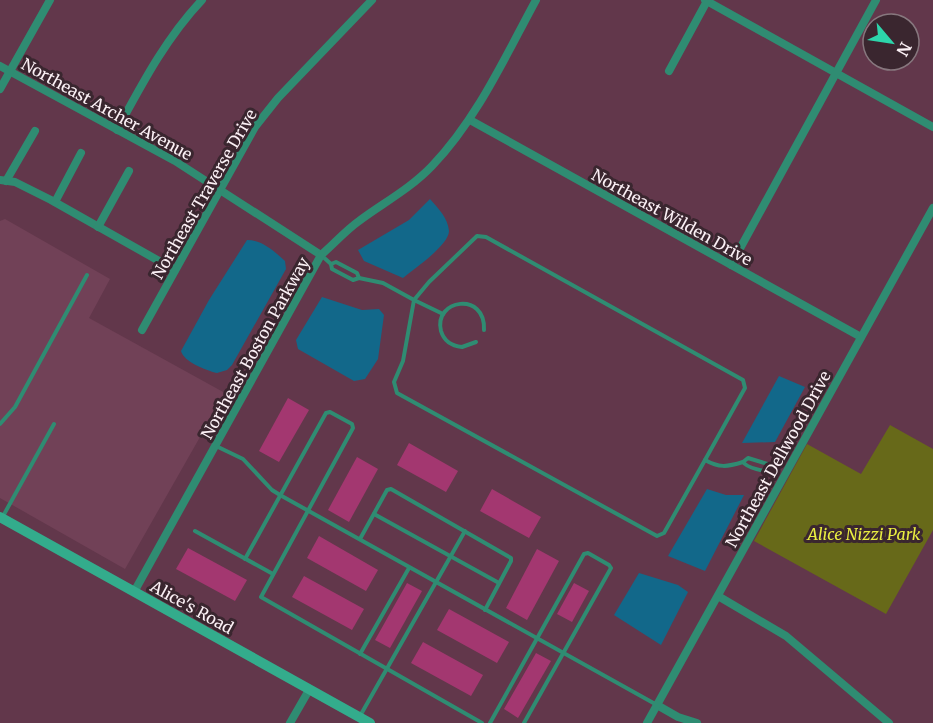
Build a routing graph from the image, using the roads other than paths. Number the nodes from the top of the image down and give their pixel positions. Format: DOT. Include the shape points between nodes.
graph roads {
  1 [pos="50,0"];
  2 [pos="202,0"];
  3 [pos="372,0"];
  4 [pos="536,0"];
  5 [pos="876,0"];
  6 [pos="706,1"];
  7 [pos="0,66"];
  8 [pos="669,70"];
  9 [pos="10,71"];
  10 [pos="836,73"];
  11 [pos="0,89"];
  12 [pos="470,120"];
  13 [pos="933,126"];
  14 [pos="117,130"];
  15 [pos="35,131"];
  16 [pos="81,153"];
  17 [pos="129,171"];
  18 [pos="3,181"];
  19 [pos="221,189"];
  20 [pos="55,202"];
  21 [pos="933,208"];
  22 [pos="99,226"];
  23 [pos="321,255"];
  24 [pos="331,264"];
  25 [pos="731,265"];
  26 [pos="175,270"];
  27 [pos="87,274"];
  28 [pos="359,278"];
  29 [pos="414,300"];
  30 [pos="443,314"];
  31 [pos="142,330"];
  32 [pos="484,330"];
  33 [pos="861,337"];
  34 [pos="476,342"];
  35 [pos="0,424"];
  36 [pos="54,424"];
  37 [pos="216,445"];
  38 [pos="705,460"];
  39 [pos="743,462"];
  40 [pos="773,471"];
  41 [pos="784,477"];
  42 [pos="280,495"];
  43 [pos="308,511"];
  44 [pos="374,514"];
  45 [pos="1,518"];
  46 [pos="195,531"];
  47 [pos="465,531"];
  48 [pos="360,539"];
  49 [pos="450,556"];
  50 [pos="246,559"];
  51 [pos="409,568"];
  52 [pos="273,574"];
  53 [pos="436,583"];
  54 [pos="499,583"];
  55 [pos="134,592"];
  56 [pos="718,596"];
  57 [pos="485,610"];
  58 [pos="536,639"];
  59 [pos="563,653"];
  60 [pos="360,654"];
  61 [pos="387,670"];
  62 [pos="309,690"];
  63 [pos="657,705"];
  64 [pos="359,717"];
  65 [pos="290,723"];
  66 [pos="370,723"];
  67 [pos="482,723"];
  68 [pos="490,723"];
  69 [pos="524,723"];
  70 [pos="647,723"];
  71 [pos="697,723"];
  72 [pos="889,723"];
  1 -- 9 [label="street"];
  2 -- 14 [label="street" via="163,49"];
  3 -- 19 [label="street, Northeast Traverse Drive" via="278,98 255,127"];
  4 -- 12 [label="street, Northeast Boston Parkway"];
  5 -- 10 [label="street"];
  6 -- 8 [label="street"];
  6 -- 10 [label="street"];
  7 -- 9 [label="street, Northeast Archer Avenue"];
  9 -- 11 [label="street"];
  9 -- 14 [label="street, Northeast Archer Avenue"];
  10 -- 13 [label="street"];
  10 -- 25 [label="street"];
  12 -- 23 [label="street, Northeast Boston Parkway" via="431,167 399,195 346,231"];
  12 -- 25 [label="street, Northeast Wilden Drive"];
  14 -- 19 [label="street, Northeast Archer Avenue"];
  15 -- 18 [label="street"];
  16 -- 20 [label="street"];
  17 -- 22 [label="street"];
  18 -- 20 [label="street" via="15,182"];
  19 -- 23 [label="street, Northeast Archer Avenue"];
  19 -- 26 [label="street, Northeast Traverse Drive"];
  20 -- 22 [label="street"];
  21 -- 33 [label="street, Northeast Dellwood Drive"];
  22 -- 26 [label="street"];
  23 -- 24 [label="lane"];
  23 -- 37 [label="street, Northeast Boston Parkway"];
  24 -- 28 [label="lane" via="336,262"];
  24 -- 28 [label="lane" via="332,269 353,280"];
  25 -- 33 [label="street, Northeast Wilden Drive"];
  26 -- 31 [label="street, Northeast Traverse Drive"];
  27 -- 35 [label="lane" via="15,406"];
  28 -- 29 [label="lane" via="383,283"];
  29 -- 30 [label="lane"];
  29 -- 38 [label="lane" via="477,236 486,237 743,380 745,388"];
  29 -- 38 [label="lane" via="403,361 394,382 397,393 657,536 664,533"];
  30 -- 32 [label="lane" via="453,305 473,306 482,316"];
  30 -- 34 [label="lane" via="441,329 448,342 462,347"];
  33 -- 41 [label="street, Northeast Dellwood Drive"];
  36 -- 45 [label="lane"];
  37 -- 42 [label="lane" via="243,459"];
  37 -- 55 [label="street, Northeast Boston Parkway"];
  38 -- 39 [label="lane" via="719,467"];
  39 -- 40 [label="lane"];
  39 -- 40 [label="lane" via="748,458 764,462"];
  40 -- 41 [label="lane"];
  41 -- 56 [label="street, Northeast Dellwood Drive"];
  42 -- 43 [label="lane"];
  42 -- 43 [label="lane" via="326,413 352,424"];
  42 -- 50 [label="lane"];
  43 -- 48 [label="lane"];
  43 -- 52 [label="lane"];
  44 -- 47 [label="lane" via="389,489"];
  44 -- 48 [label="lane"];
  44 -- 49 [label="lane"];
  45 -- 55 [label="main road, Alice's Road"];
  46 -- 50 [label="lane"];
  47 -- 49 [label="lane"];
  47 -- 54 [label="lane" via="511,558"];
  48 -- 51 [label="lane"];
  49 -- 53 [label="lane"];
  49 -- 54 [label="lane"];
  50 -- 52 [label="lane"];
  51 -- 53 [label="lane"];
  51 -- 60 [label="lane"];
  52 -- 60 [label="lane" via="262,599"];
  53 -- 57 [label="lane"];
  53 -- 61 [label="lane"];
  54 -- 57 [label="lane"];
  55 -- 62 [label="main road, Alice's Road"];
  56 -- 63 [label="street, Northeast Dellwood Drive"];
  56 -- 72 [label="street" via="786,636"];
  57 -- 58 [label="lane"];
  58 -- 59 [label="lane"];
  58 -- 59 [label="lane" via="588,553 611,568"];
  58 -- 68 [label="lane"];
  59 -- 63 [label="lane"];
  59 -- 69 [label="lane"];
  60 -- 61 [label="lane"];
  61 -- 64 [label="lane"];
  61 -- 67 [label="lane"];
  62 -- 64 [label="main road, Alice's Road"];
  62 -- 65 [label="street"];
  63 -- 70 [label="street, Northeast Dellwood Drive"];
  63 -- 71 [label="street"];
  64 -- 66 [label="main road, Alice's Road"];
}
